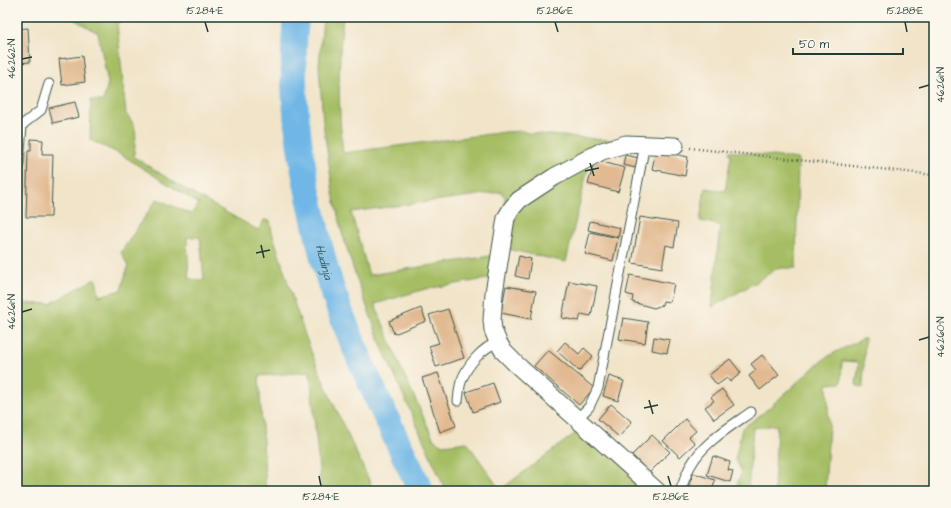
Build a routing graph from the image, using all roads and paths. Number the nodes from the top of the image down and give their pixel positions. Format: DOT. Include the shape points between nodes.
graph roads {
  1 [pos="49,84"];
  2 [pos="20,125"];
  3 [pos="645,144"];
  4 [pos="675,146"];
  5 [pos="934,175"];
  6 [pos="17,190"];
  7 [pos="498,342"];
  8 [pos="458,401"];
  9 [pos="751,412"];
  10 [pos="577,419"];
  11 [pos="657,491"];
  12 [pos="680,491"];
  1 -- 2 [label="lane" via="41,110"];
  2 -- 6 [label="lane"];
  3 -- 4 [label="street"];
  3 -- 7 [label="street" via="626,144 602,151 554,177 519,200 512,208 506,218 494,293 492,320"];
  3 -- 10 [label="lane" via="598,388 590,407"];
  4 -- 5 [label="path"];
  7 -- 8 [label="lane" via="479,355 467,370 461,383"];
  7 -- 10 [label="street" via="517,365"];
  9 -- 12 [label="lane" via="698,454"];
  10 -- 11 [label="street"];
}
